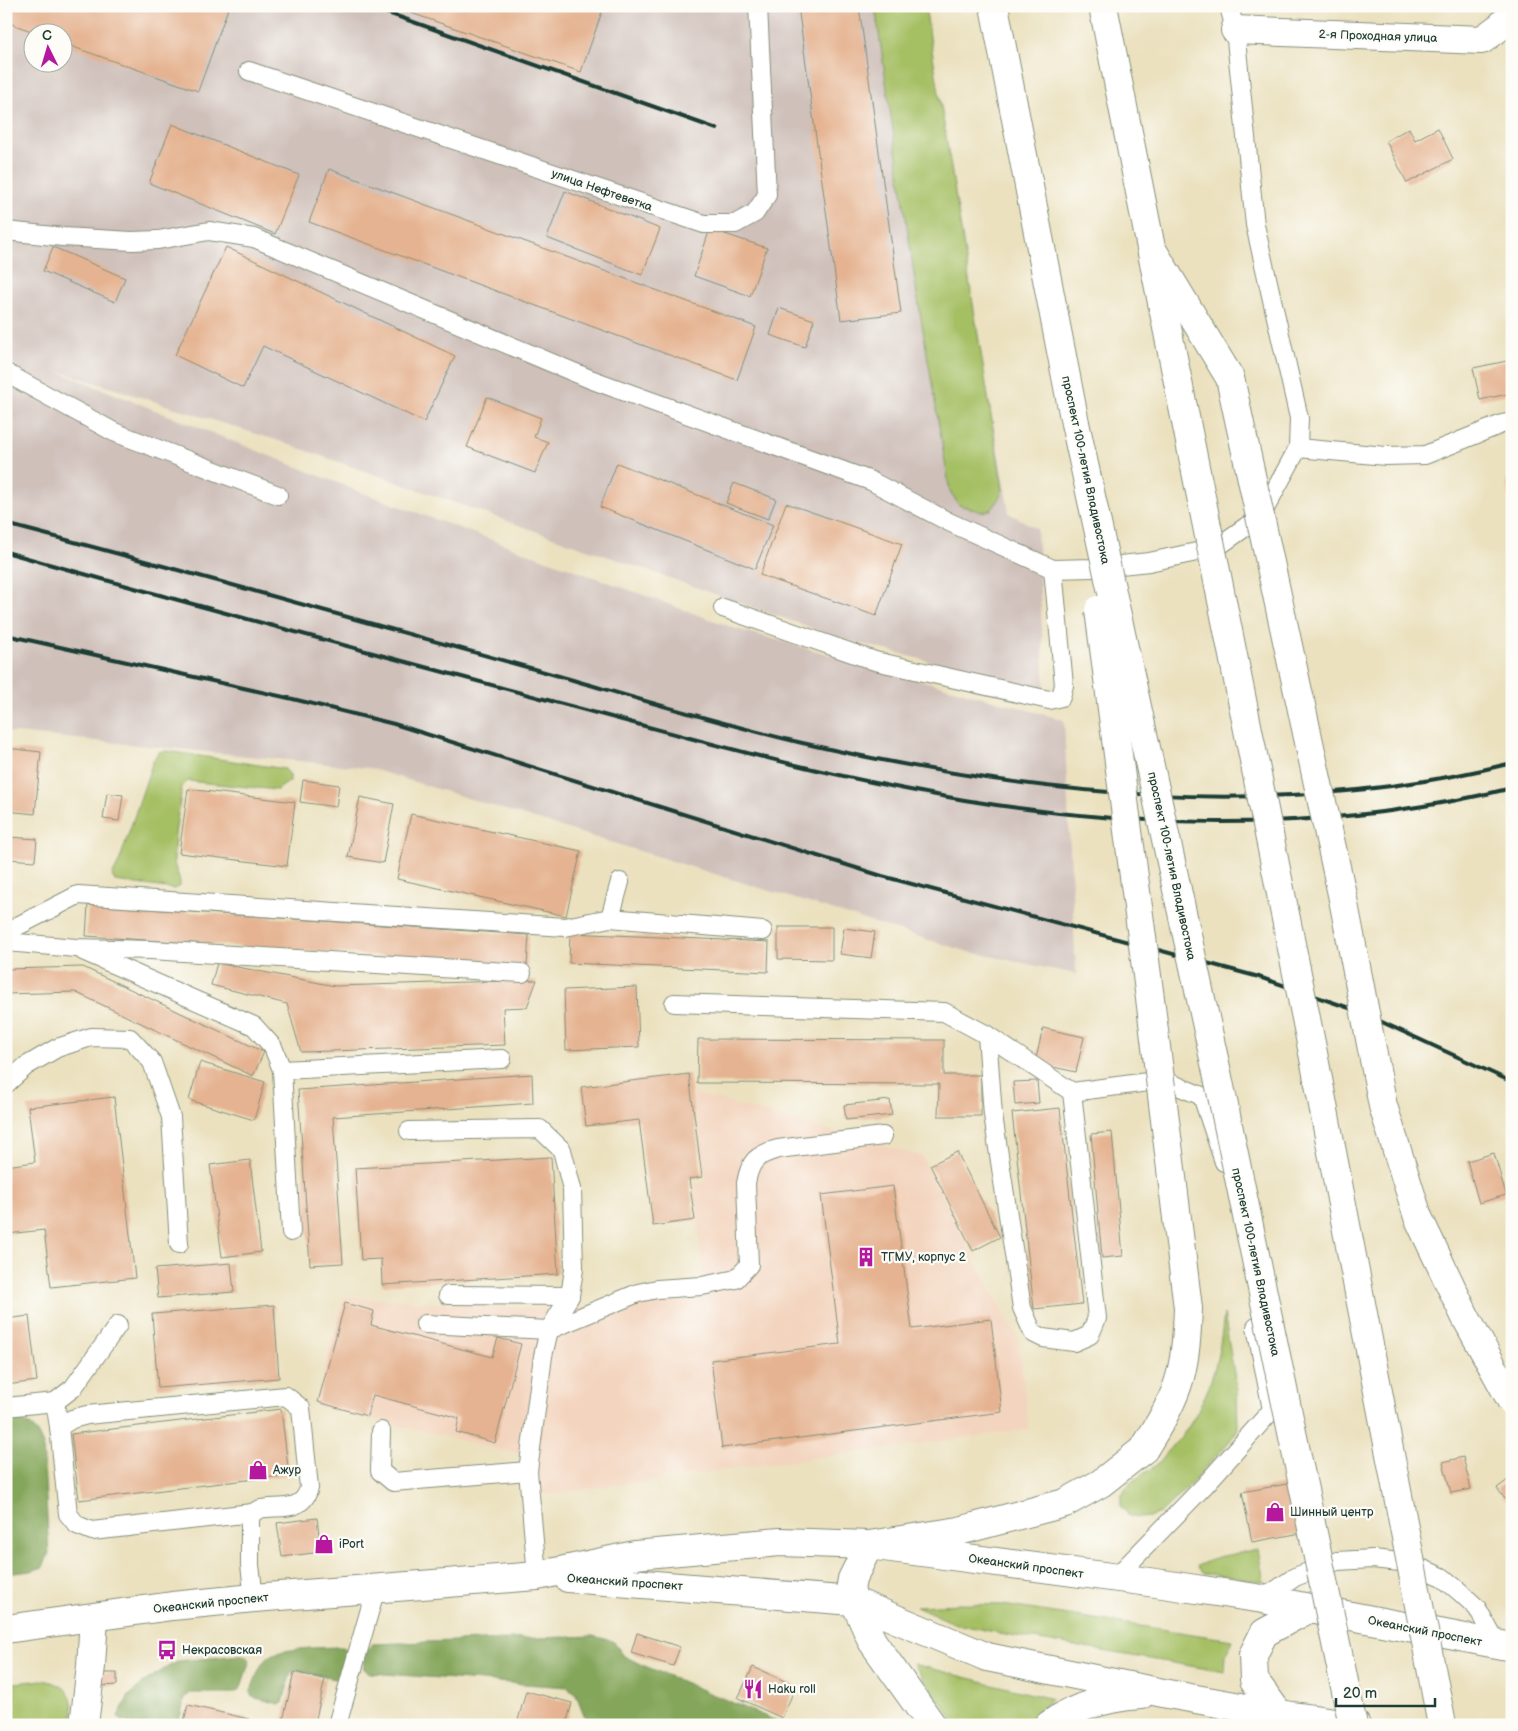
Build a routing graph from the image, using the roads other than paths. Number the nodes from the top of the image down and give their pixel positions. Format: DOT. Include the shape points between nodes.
graph roads {
  1 [pos="758,6"];
  2 [pos="994,6"];
  3 [pos="1104,6"];
  4 [pos="1512,14"];
  5 [pos="1232,18"];
  6 [pos="249,70"];
  7 [pos="6,231"];
  8 [pos="1151,248"];
  9 [pos="6,373"];
  10 [pos="1512,422"];
  11 [pos="1075,423"];
  12 [pos="1298,448"];
  13 [pos="278,495"];
  14 [pos="1053,569"];
  15 [pos="723,608"];
  16 [pos="620,882"];
  17 [pos="610,918"];
  18 [pos="763,931"];
  19 [pos="6,932"];
  20 [pos="6,942"];
  21 [pos="76,948"];
  22 [pos="522,973"];
  23 [pos="674,1004"];
  24 [pos="987,1035"];
  25 [pos="502,1059"];
  26 [pos="282,1070"];
  27 [pos="6,1084"];
  28 [pos="1072,1092"];
  29 [pos="409,1131"];
  30 [pos="883,1136"];
  31 [pos="291,1232"];
  32 [pos="178,1244"];
  33 [pos="448,1295"];
  34 [pos="570,1296"];
  35 [pos="426,1324"];
  36 [pos="118,1325"];
  37 [pos="549,1330"];
  38 [pos="55,1402"];
  39 [pos="1512,1402"];
  40 [pos="6,1407"];
  41 [pos="59,1427"];
  42 [pos="380,1431"];
  43 [pos="528,1471"];
  44 [pos="252,1513"];
  45 [pos="869,1545"];
  46 [pos="537,1576"];
  47 [pos="1115,1578"];
  48 [pos="376,1588"];
  49 [pos="254,1598"];
  50 [pos="1263,1600"];
  51 [pos="854,1601"];
  52 [pos="1308,1609"];
  53 [pos="94,1618"];
  54 [pos="6,1629"];
  55 [pos="1505,1646"];
  56 [pos="1168,1694"];
  57 [pos="1279,1714"];
  58 [pos="84,1725"];
  59 [pos="337,1725"];
  60 [pos="932,1725"];
  61 [pos="1049,1725"];
  62 [pos="1354,1725"];
  63 [pos="1442,1725"];
  1 -- 6 [label="lane, улица Нефтеветка" via="767,194 755,213 735,224 704,224"];
  2 -- 11 [label="main road, проспект 100-летия Владивостока"];
  3 -- 8 [label="main road"];
  4 -- 5 [label="main road, 2-я Проходная улица" via="1502,26 1482,40"];
  5 -- 12 [label="lane" via="1255,225 1299,418"];
  7 -- 14 [label="lane" via="132,241 209,231 254,238 590,379 871,481 949,522"];
  8 -- 39 [label="main road, bridge" via="1230,378 1343,899 1383,1106 1418,1217 1465,1316"];
  8 -- 63 [label="main road, bridge" via="1311,1044"];
  9 -- 13 [label="lane" via="114,432"];
  10 -- 12 [label="lane" via="1425,455 1386,456"];
  11 -- 45 [label="main road, bridge" via="1188,1308 1180,1378 1144,1449 1101,1483 1065,1502 959,1531"];
  11 -- 62 [label="main road, проспект 100-летия Владивостока, bridge" via="1218,1077"];
  12 -- 14 [label="lane" via="1261,516 1216,548 1149,562"];
  14 -- 15 [label="lane" via="1064,685 1060,696 1049,700 875,661"];
  16 -- 17 [label="lane"];
  17 -- 18 [label="lane"];
  17 -- 19 [label="lane" via="565,927 78,895"];
  20 -- 21 [label="lane"];
  21 -- 22 [label="lane"];
  21 -- 26 [label="lane" via="254,1026 273,1047"];
  23 -- 24 [label="lane" via="944,1012"];
  24 -- 28 [label="lane"];
  24 -- 28 [label="lane" via="993,1115 1022,1308 1032,1333 1043,1338 1074,1342 1090,1335 1097,1318"];
  25 -- 26 [label="lane"];
  26 -- 31 [label="lane"];
  27 -- 32 [label="lane" via="26,1066 57,1048 91,1037 130,1038 152,1062 171,1117"];
  28 -- 47 [label="lane" via="1162,1080 1202,1096 1225,1164 1272,1410"];
  29 -- 34 [label="lane" via="540,1129 562,1150 572,1190 574,1269"];
  30 -- 37 [label="lane" via="778,1150 764,1153 755,1160 748,1170 746,1183 749,1265 736,1279 638,1293"];
  33 -- 34 [label="lane"];
  34 -- 37 [label="lane"];
  35 -- 37 [label="lane"];
  36 -- 38 [label="lane" via="73,1388"];
  37 -- 43 [label="lane"];
  38 -- 40 [label="lane"];
  38 -- 41 [label="lane"];
  41 -- 44 [label="lane" via="68,1514 77,1525 92,1531"];
  41 -- 44 [label="lane" via="87,1415 286,1396 301,1408 309,1488 307,1497 292,1507 257,1509"];
  42 -- 43 [label="lane" via="380,1471 393,1482"];
  43 -- 46 [label="lane"];
  44 -- 49 [label="lane" via="250,1565"];
  45 -- 46 [label="main road, Океанский проспект" via="780,1542 693,1550 635,1556"];
  45 -- 47 [label="main road, Океанский проспект"];
  45 -- 51 [label="main road" via="852,1579 850,1590"];
  46 -- 48 [label="main road, Океанский проспект"];
  46 -- 51 [label="main road, Океанский проспект"];
  47 -- 50 [label="main road, Океанский проспект"];
  48 -- 49 [label="main road, Океанский проспект"];
  48 -- 59 [label="lane"];
  49 -- 53 [label="main road, Океанский проспект"];
  50 -- 52 [label="main road, Океанский проспект"];
  50 -- 55 [label="lane" via="1295,1578 1337,1560 1373,1558 1409,1562 1442,1577 1460,1592 1477,1608"];
  51 -- 56 [label="main road, Океанский проспект" via="987,1657"];
  51 -- 60 [label="main road" via="872,1641"];
  52 -- 55 [label="main road, Океанский проспект"];
  52 -- 57 [label="main road" via="1264,1633 1253,1655 1254,1680"];
  53 -- 54 [label="main road, Океанский проспект"];
  53 -- 58 [label="main road"];
  56 -- 57 [label="main road, Океанский проспект"];
  56 -- 61 [label="main road" via="1122,1696 1074,1710"];
  57 -- 62 [label="main road, Океанский проспект"];
}
